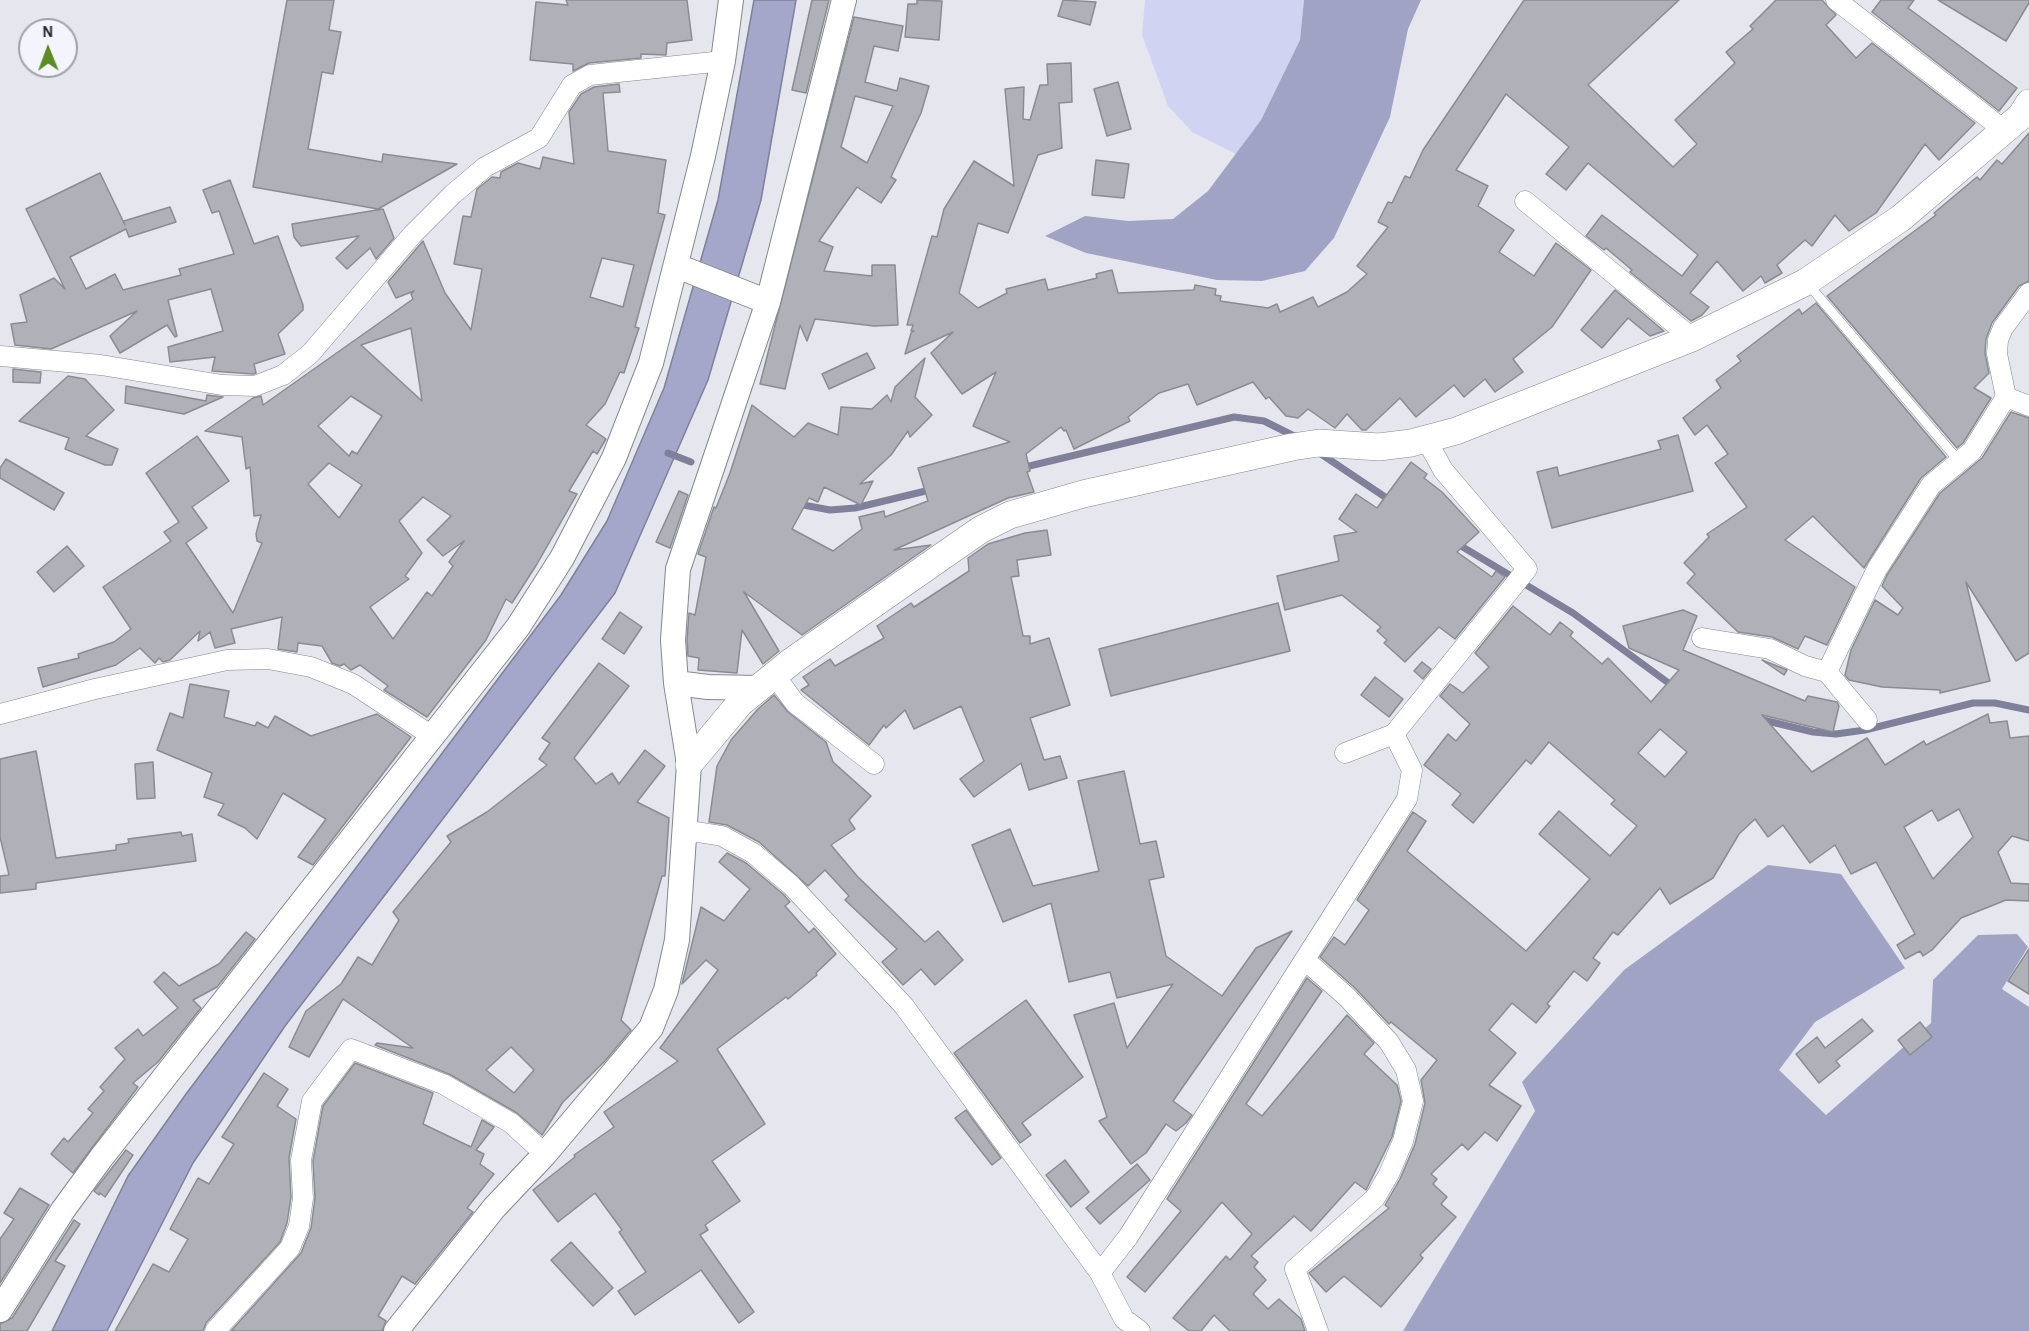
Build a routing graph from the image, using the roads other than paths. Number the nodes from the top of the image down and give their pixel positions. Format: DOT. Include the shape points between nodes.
graph roads {
  1 [pos="731,0"];
  2 [pos="844,0"];
  3 [pos="1836,0"];
  4 [pos="723,61"];
  5 [pos="2021,118"];
  6 [pos="1525,201"];
  7 [pos="681,269"];
  8 [pos="1806,282"];
  9 [pos="2029,293"];
  10 [pos="761,300"];
  11 [pos="1692,338"];
  12 [pos="0,356"];
  13 [pos="2006,397"];
  14 [pos="2029,406"];
  15 [pos="1426,439"];
  16 [pos="1958,460"];
  17 [pos="1702,638"];
  18 [pos="1827,672"];
  19 [pos="766,682"];
  20 [pos="676,683"];
  21 [pos="0,714"];
  22 [pos="1867,720"];
  23 [pos="1394,734"];
  24 [pos="432,736"];
  25 [pos="1345,753"];
  26 [pos="688,764"];
  27 [pos="874,764"];
  28 [pos="684,834"];
  29 [pos="1305,960"];
  30 [pos="545,1154"];
  31 [pos="1100,1273"];
  32 [pos="0,1310"];
  33 [pos="215,1331"];
  34 [pos="396,1331"];
  35 [pos="1140,1331"];
  36 [pos="1318,1331"];
  1 -- 4 [label="street"];
  2 -- 10 [label="street"];
  3 -- 5 [label="street"];
  4 -- 7 [label="street"];
  4 -- 12 [label="street" via="590,75 572,85 539,138 485,167 453,194 310,354 283,375 255,386 222,385 102,365"];
  5 -- 8 [label="main road" via="1901,218"];
  6 -- 11 [label="street"];
  7 -- 10 [label="street"];
  7 -- 24 [label="street" via="651,363 614,458 562,558 518,627"];
  8 -- 11 [label="main road"];
  8 -- 16 [label="lane"];
  9 -- 13 [label="street" via="1998,340 1996,354"];
  10 -- 20 [label="street" via="678,569 673,631"];
  11 -- 15 [label="main road" via="1456,431"];
  13 -- 14 [label="street"];
  13 -- 16 [label="street" via="1972,451"];
  15 -- 19 [label="main road" via="1379,447 1319,442 1094,491 1010,515 964,541"];
  15 -- 23 [label="street" via="1443,470 1527,569"];
  16 -- 18 [label="street" via="1931,485 1877,569"];
  17 -- 18 [label="street" via="1770,649 1804,666"];
  18 -- 22 [label="street"];
  19 -- 20 [label="street" via="708,687"];
  19 -- 26 [label="main road" via="740,703"];
  19 -- 27 [label="street"];
  20 -- 26 [label="street"];
  21 -- 24 [label="street" via="227,660 268,659 311,667 353,684"];
  23 -- 25 [label="street"];
  23 -- 29 [label="street" via="1412,770 1407,799"];
  24 -- 32 [label="street" via="101,1158"];
  26 -- 28 [label="street"];
  28 -- 30 [label="street" via="677,940 666,990 651,1028"];
  28 -- 31 [label="street" via="722,836 753,853 820,915 904,1006"];
  29 -- 31 [label="street" via="1128,1237"];
  29 -- 36 [label="street" via="1389,1042 1406,1070 1413,1101 1403,1140 1375,1198 1295,1269"];
  30 -- 33 [label="street" via="511,1123 443,1084 351,1049 312,1101 303,1144 299,1226 290,1248"];
  30 -- 34 [label="street" via="494,1208"];
  31 -- 35 [label="street" via="1124,1319"];
}
